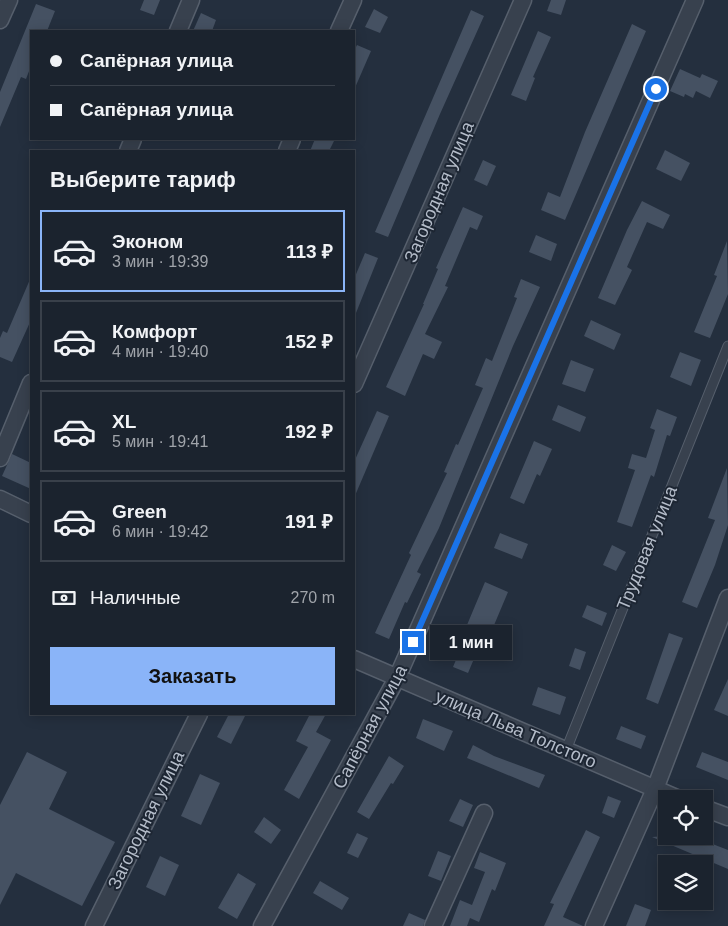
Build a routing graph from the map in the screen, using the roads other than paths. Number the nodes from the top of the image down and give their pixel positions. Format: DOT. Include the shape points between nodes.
graph roads {
  1 [pos="9,0"];
  2 [pos="191,0"];
  3 [pos="353,0"];
  4 [pos="523,0"];
  5 [pos="695,0"];
  6 [pos="0,20"];
  7 [pos="178,30"];
  8 [pos="339,30"];
  9 [pos="728,346"];
  10 [pos="355,382"];
  11 [pos="30,385"];
  12 [pos="0,458"];
  13 [pos="0,499"];
  14 [pos="30,514"];
  15 [pos="728,598"];
  16 [pos="355,659"];
  17 [pos="397,678"];
  18 [pos="198,715"];
  19 [pos="566,750"];
  20 [pos="655,789"];
  21 [pos="658,790"];
  22 [pos="713,811"];
  23 [pos="484,813"];
  24 [pos="728,817"];
  25 [pos="94,926"];
  26 [pos="262,926"];
  27 [pos="433,926"];
  28 [pos="594,926"];
  1 -- 6 [label="street"];
  2 -- 7 [label="street"];
  3 -- 8 [label="street"];
  4 -- 10 [label="street, Загородная улица"];
  5 -- 17 [label="street, Сапёрная улица"];
  9 -- 19 [label="lane, Трудовая улица"];
  11 -- 12 [label="street"];
  13 -- 14 [label="street"];
  15 -- 20 [label="street"];
  16 -- 17 [label="street, улица Льва Толстого"];
  17 -- 19 [label="street, улица Льва Толстого"];
  17 -- 26 [label="street, Сапёрная улица"];
  18 -- 25 [label="street, Загородная улица"];
  19 -- 20 [label="street, улица Льва Толстого"];
  20 -- 21 [label="street, улица Льва Толстого"];
  20 -- 28 [label="street"];
  22 -- 24 [label="street"];
  23 -- 27 [label="street"];
}
